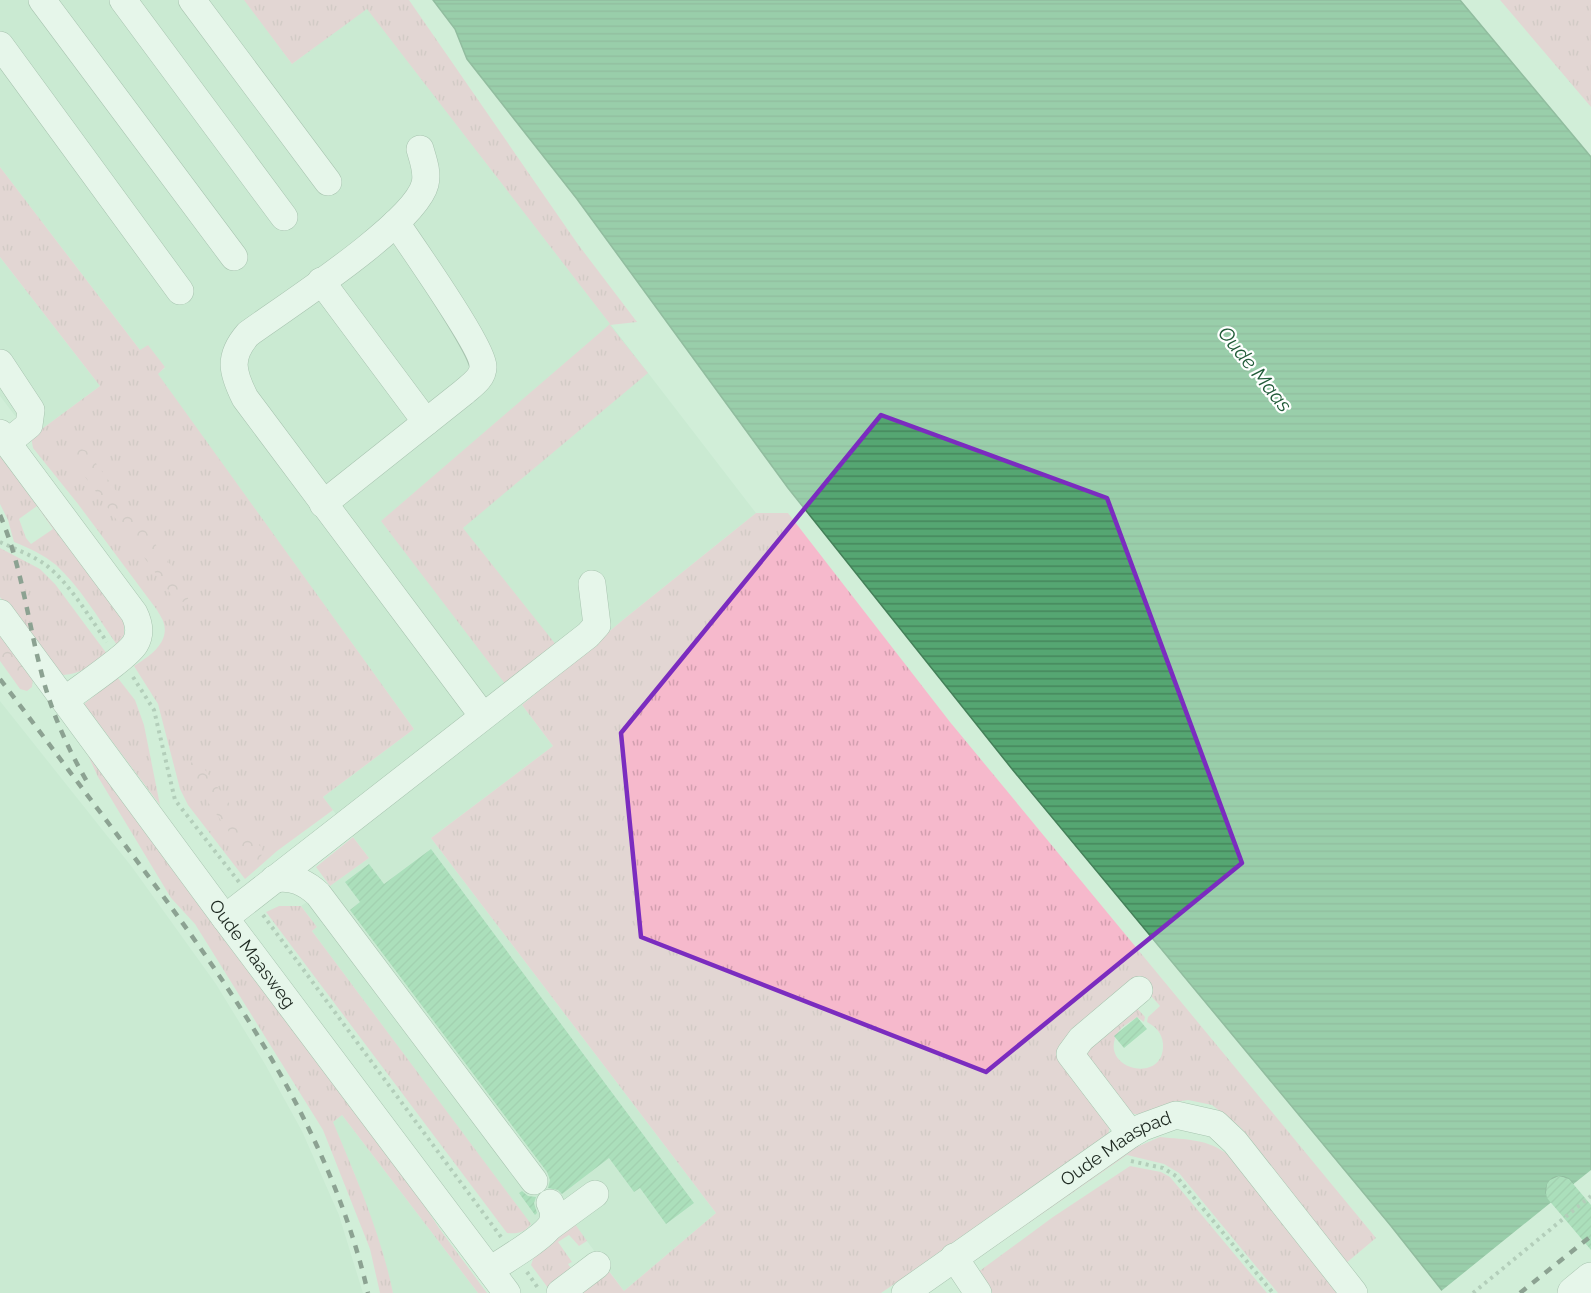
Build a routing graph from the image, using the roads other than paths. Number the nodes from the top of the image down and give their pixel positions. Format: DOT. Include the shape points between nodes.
graph roads {
  1 [pos="42,0"];
  2 [pos="123,0"];
  3 [pos="192,0"];
  4 [pos="0,45"];
  5 [pos="420,149"];
  6 [pos="328,182"];
  7 [pos="284,217"];
  8 [pos="396,223"];
  9 [pos="234,257"];
  10 [pos="321,281"];
  11 [pos="180,291"];
  12 [pos="0,363"];
  13 [pos="426,422"];
  14 [pos="3,438"];
  15 [pos="323,504"];
  16 [pos="592,584"];
  17 [pos="0,614"];
  18 [pos="65,700"];
  19 [pos="483,717"];
  20 [pos="274,879"];
  21 [pos="225,918"];
  22 [pos="1139,990"];
  23 [pos="1131,1134"];
  24 [pos="534,1181"];
  25 [pos="595,1194"];
  26 [pos="954,1257"];
  27 [pos="597,1265"];
  28 [pos="490,1270"];
  29 [pos="1591,1279"];
  30 [pos="507,1293"];
  31 [pos="560,1293"];
  32 [pos="905,1293"];
  33 [pos="978,1293"];
  34 [pos="1354,1293"];
  35 [pos="1574,1293"];
  1 -- 9 [label="street"];
  2 -- 7 [label="street"];
  3 -- 6 [label="street"];
  4 -- 11 [label="street"];
  5 -- 8 [label="street" via="425,185 414,205"];
  8 -- 10 [label="street"];
  8 -- 13 [label="street" via="482,357 479,379"];
  10 -- 13 [label="street"];
  10 -- 15 [label="street" via="248,333 237,346 234,363 245,398"];
  12 -- 14 [label="street" via="31,410 29,425"];
  13 -- 15 [label="street"];
  14 -- 18 [label="street" via="138,621 137,637 130,650"];
  15 -- 19 [label="street"];
  16 -- 19 [label="street" via="597,625"];
  17 -- 18 [label="street, Oude Maasweg"];
  18 -- 21 [label="street, Oude Maasweg"];
  19 -- 20 [label="street"];
  20 -- 21 [label="street"];
  20 -- 24 [label="street" via="297,880 318,894"];
  21 -- 28 [label="street, Oude Maasweg"];
  22 -- 23 [label="street" via="1081,1038 1070,1054"];
  23 -- 26 [label="street, Oude Maaspad"];
  23 -- 34 [label="street, Oude Maaspad" via="1176,1115 1216,1124 1235,1142"];
  25 -- 28 [label="street" via="550,1214 514,1255"];
  26 -- 32 [label="street, Oude Maaspad"];
  26 -- 33 [label="street"];
  27 -- 31 [label="street"];
  28 -- 30 [label="street, Oude Maasweg"];
  29 -- 35 [label="highway"];
}
